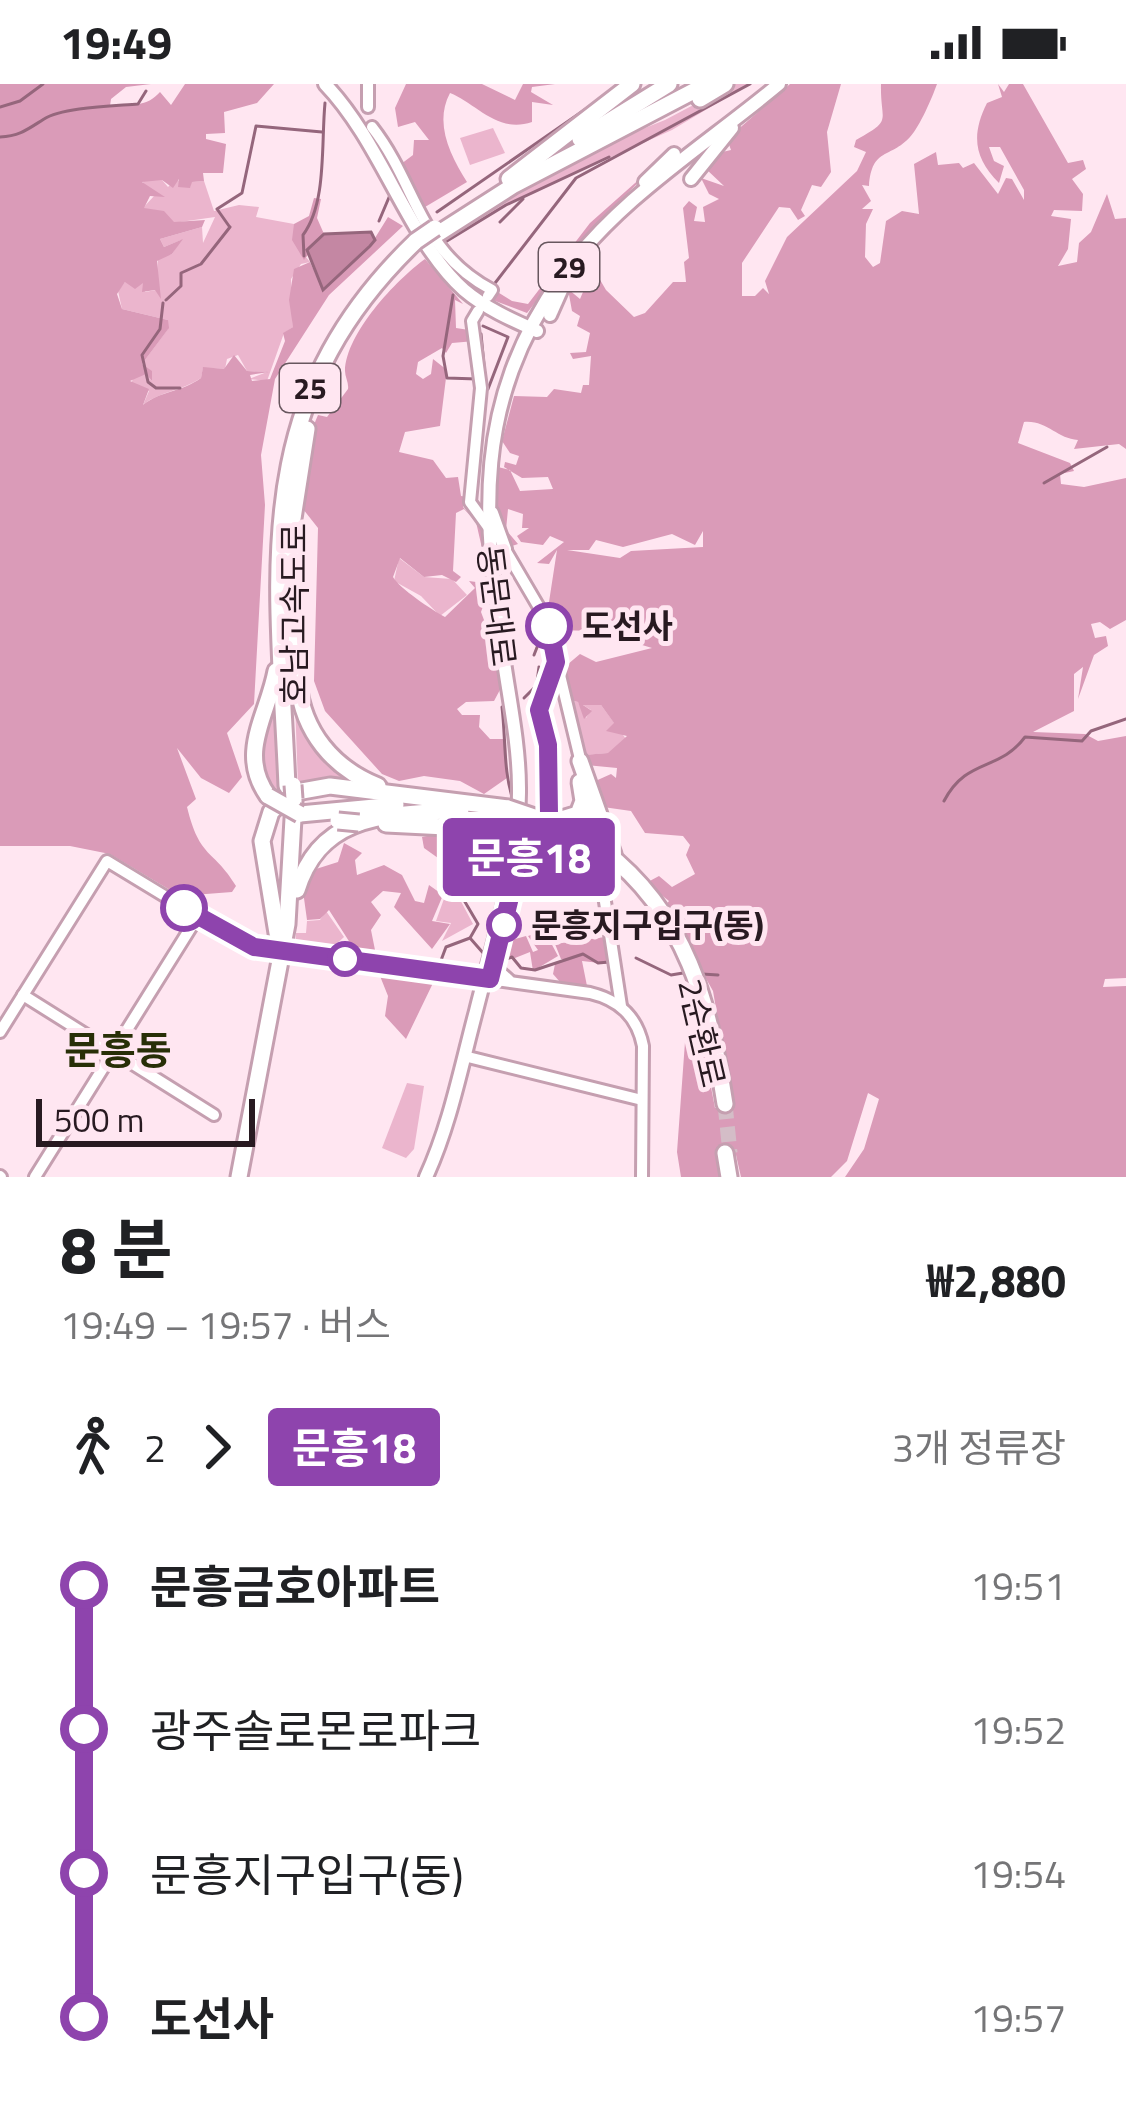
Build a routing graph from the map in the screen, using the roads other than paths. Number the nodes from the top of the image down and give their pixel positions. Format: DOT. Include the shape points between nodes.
graph roads {
  1 [pos="325,84"];
  2 [pos="368,84"];
  3 [pos="632,84"];
  4 [pos="669,84"];
  5 [pos="706,84"];
  6 [pos="725,84"];
  7 [pos="782,84"];
  8 [pos="368,107"];
  9 [pos="355,122"];
  10 [pos="732,127"];
  11 [pos="674,154"];
  12 [pos="560,160"];
  13 [pos="509,179"];
  14 [pos="692,179"];
  15 [pos="437,230"];
  16 [pos="420,244"];
  17 [pos="572,264"];
  18 [pos="562,288"];
  19 [pos="488,296"];
  20 [pos="478,311"];
  21 [pos="545,312"];
  22 [pos="508,317"];
  23 [pos="533,330"];
  24 [pos="517,355"];
  25 [pos="487,478"];
  26 [pos="471,506"];
  27 [pos="488,523"];
  28 [pos="291,551"];
  29 [pos="507,552"];
  30 [pos="493,568"];
  31 [pos="280,626"];
  32 [pos="556,662"];
  33 [pos="539,710"];
  34 [pos="568,710"];
  35 [pos="580,761"];
  36 [pos="410,796"];
  37 [pos="292,797"];
  38 [pos="460,810"];
  39 [pos="508,812"];
  40 [pos="554,824"];
  41 [pos="598,850"];
  42 [pos="623,866"];
  43 [pos="510,883"];
  44 [pos="198,916"];
  45 [pos="287,924"];
  46 [pos="269,945"];
  47 [pos="494,953"];
  48 [pos="468,976"];
  49 [pos="487,978"];
  50 [pos="512,982"];
  51 [pos="618,989"];
  52 [pos="23,995"];
  53 [pos="602,996"];
  54 [pos="621,1006"];
  55 [pos="0,1032"];
  56 [pos="112,1052"];
  57 [pos="467,1056"];
  58 [pos="642,1100"];
  59 [pos="214,1115"];
  60 [pos="728,1153"];
  61 [pos="35,1177"];
  62 [pos="236,1177"];
  63 [pos="429,1177"];
  64 [pos="642,1177"];
  65 [pos="731,1177"];
  1 -- 9 [label="main road"];
  2 -- 8 [label="main road"];
  3 -- 13 [label="highway, 호남고속도로"];
  4 -- 13 [label="highway, 호남고속도로 / 25"];
  5 -- 12 [label="highway, 호남고속도로 / 25"];
  6 -- 12 [label="highway, 호남고속도로" via="665,119"];
  7 -- 10 [label="main road, 동문대로 / 29"];
  7 -- 17 [label="main road, 동문대로 / 29" via="678,163"];
  9 -- 19 [label="main road" via="436,244 460,273 491,290"];
  9 -- 22 [label="main road" via="453,278"];
  10 -- 14 [label="main road"];
  10 -- 18 [label="main road, 동문대로 / 29" via="604,239"];
  11 -- 17 [label="main road"];
  12 -- 15 [label="highway, 호남고속도로 / 25"];
  13 -- 15 [label="highway, 호남고속도로 / 25"];
  15 -- 16 [label="highway, 호남고속도로 / 25, bridge"];
  16 -- 28 [label="highway, 호남고속도로 / 25" via="368,308 322,385 304,443"];
  16 -- 31 [label="highway, 호남고속도로 / 25" via="360,303 307,398 282,498"];
  17 -- 21 [label="main road, 동문대로 / 29"];
  18 -- 21 [label="main road"];
  18 -- 23 [label="main road, 동문대로 / 29"];
  20 -- 26 [label="main road"];
  21 -- 22 [label="main road"];
  21 -- 23 [label="main road, 동문대로 / 29"];
  22 -- 23 [label="main road"];
  22 -- 24 [label="main road" via="519,333"];
  23 -- 24 [label="main road, 동문대로 / 29"];
  23 -- 27 [label="main road, 동문대로 / 29" via="501,425"];
  24 -- 25 [label="main road, 동문대로 / 29"];
  25 -- 26 [label="main road" via="482,509"];
  25 -- 27 [label="main road, 동문대로 / 29"];
  26 -- 27 [label="main road"];
  27 -- 29 [label="main road"];
  27 -- 30 [label="main road, 동문대로 / 29"];
  28 -- 36 [label="highway" via="299,696 310,727 342,766"];
  28 -- 37 [label="highway, 호남고속도로 / 25"];
  29 -- 30 [label="main road"];
  29 -- 32 [label="main road, 동문대로" via="547,621"];
  30 -- 43 [label="main road, 동문대로 / 29" via="519,776"];
  31 -- 37 [label="highway, 호남고속도로 / 25"];
  31 -- 37 [label="highway, bridge" via="253,751 268,796"];
  32 -- 33 [label="main road, 동문대로"];
  32 -- 34 [label="main road"];
  33 -- 34 [label="main road" via="553,695"];
  33 -- 43 [label="main road, 동문대로" via="549,814"];
  34 -- 35 [label="main road"];
  35 -- 40 [label="highway" via="582,808"];
  35 -- 42 [label="highway" via="604,840"];
  35 -- 51 [label="main road"];
  36 -- 39 [label="highway, 2순환로"];
  36 -- 46 [label="highway, 2순환로" via="315,786 277,804 262,841 276,906"];
  37 -- 38 [label="highway"];
  37 -- 43 [label="highway, bridge" via="338,821 486,829 506,850"];
  37 -- 45 [label="highway, 호남고속도로 / 25"];
  37 -- 46 [label="highway, 호남고속도로 / 25"];
  38 -- 39 [label="highway, 2순환로"];
  38 -- 45 [label="highway" via="343,826 309,858"];
  39 -- 40 [label="highway, 2순환로, bridge"];
  40 -- 41 [label="highway, 2순환로"];
  41 -- 42 [label="highway, 2순환로"];
  41 -- 42 [label="highway, 2순환로" via="650,903 685,962 722,1104 712,1030 690,958 660,906"];
  43 -- 47 [label="main road, 동문대로 / 29"];
  44 -- 46 [label="main road"];
  44 -- 52 [label="main road" via="107,861"];
  44 -- 56 [label="main road"];
  45 -- 62 [label="highway, 호남고속도로 / 25"];
  46 -- 48 [label="main road, bridge"];
  46 -- 62 [label="highway, 호남고속도로 / 25"];
  47 -- 48 [label="main road"];
  47 -- 49 [label="main road, 동문대로 / 29"];
  47 -- 50 [label="main road"];
  48 -- 49 [label="main road"];
  49 -- 50 [label="main road"];
  49 -- 57 [label="main road, 동문대로 / 29"];
  50 -- 53 [label="main road"];
  51 -- 53 [label="main road"];
  51 -- 54 [label="main road"];
  52 -- 55 [label="main road"];
  52 -- 56 [label="main road"];
  53 -- 54 [label="main road"];
  54 -- 58 [label="main road" via="641,1039"];
  56 -- 59 [label="main road"];
  56 -- 61 [label="main road"];
  57 -- 58 [label="main road"];
  57 -- 63 [label="main road, 동문대로 / 29"];
  58 -- 64 [label="main road"];
  60 -- 65 [label="highway"];
}
